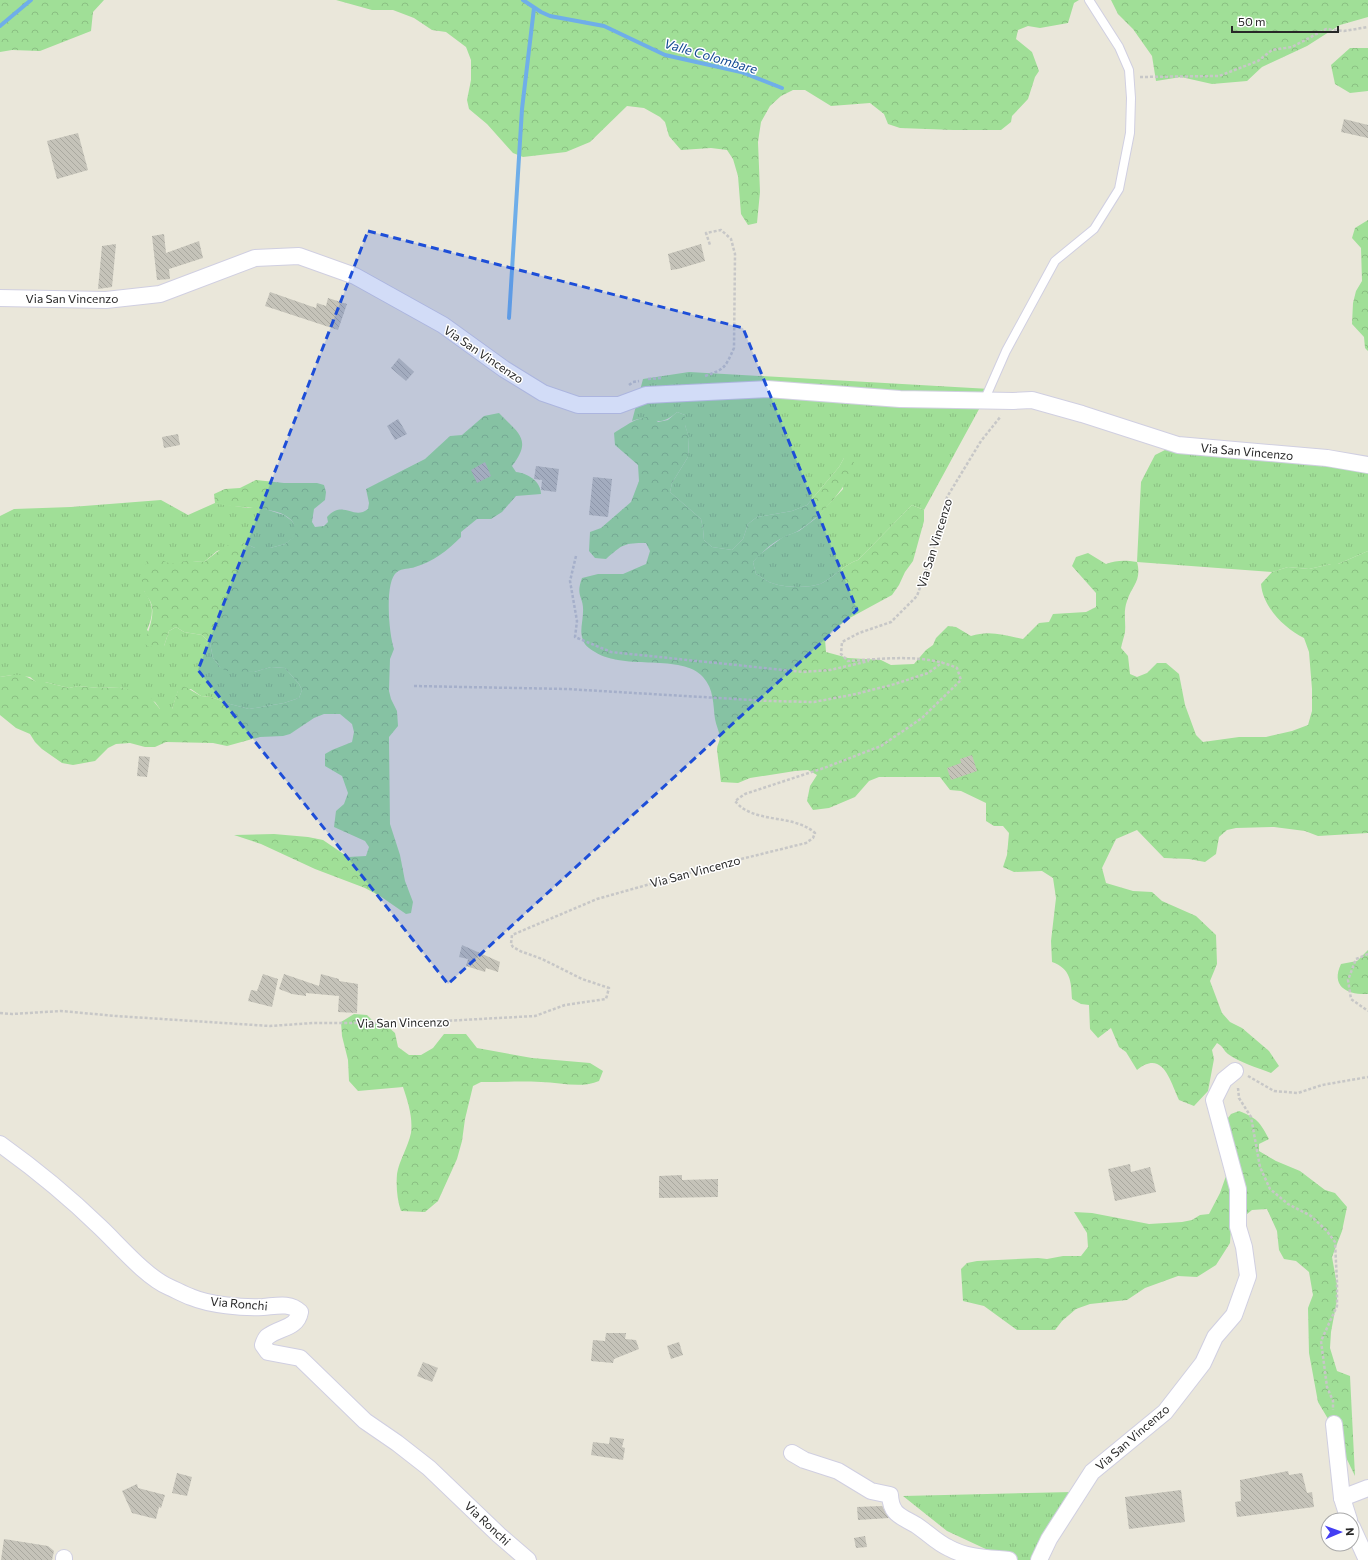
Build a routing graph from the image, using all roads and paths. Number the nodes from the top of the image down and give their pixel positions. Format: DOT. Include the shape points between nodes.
graph roads {
  1 [pos="1089,0"];
  2 [pos="1368,27"];
  3 [pos="1130,77"];
  4 [pos="710,245"];
  5 [pos="0,298"];
  6 [pos="702,377"];
  7 [pos="666,378"];
  8 [pos="984,401"];
  9 [pos="1013,401"];
  10 [pos="624,403"];
  11 [pos="1368,465"];
  12 [pos="576,556"];
  13 [pos="878,660"];
  14 [pos="944,662"];
  15 [pos="414,686"];
  16 [pos="1368,954"];
  17 [pos="1368,1011"];
  18 [pos="0,1013"];
  19 [pos="1235,1071"];
  20 [pos="1368,1077"];
  21 [pos="0,1144"];
  22 [pos="1334,1424"];
  23 [pos="792,1453"];
  24 [pos="1368,1488"];
  25 [pos="1342,1498"];
  26 [pos="1346,1512"];
  27 [pos="1360,1545"];
  28 [pos="528,1560"];
  29 [pos="1009,1560"];
  30 [pos="1039,1560"];
  31 [pos="1367,1560"];
  1 -- 3 [label="lane" via="1119,47"];
  2 -- 3 [label="path" via="1344,31 1326,29 1292,47 1272,50 1258,61 1219,76"];
  3 -- 8 [label="lane" via="1130,133 1119,189 1094,229 1055,261 1006,351"];
  4 -- 6 [label="path" via="706,233 721,230 731,239 735,254 734,348 722,370"];
  5 -- 10 [label="street, Via San Vincenzo" via="106,300 160,294 255,258 298,256 354,276 443,325 504,369 543,393 578,405"];
  7 -- 10 [label="path" via="633,382 625,387"];
  8 -- 9 [label="street, Via San Vincenzo"];
  8 -- 10 [label="street, Via San Vincenzo" via="900,399 767,389 646,395"];
  9 -- 11 [label="street, Via San Vincenzo" via="1032,400 1178,445 1327,458"];
  9 -- 13 [label="path, Via San Vincenzo" via="980,441 947,496 938,536 917,596 891,622 842,642 841,654 848,661"];
  12 -- 13 [label="path" via="570,581 577,621 575,637 611,652 803,672 830,670"];
  13 -- 14 [label="path, Via San Vincenzo" via="918,659"];
  14 -- 15 [label="path" via="928,673 895,684 814,702 568,689"];
  14 -- 18 [label="path, Via San Vincenzo" via="957,668 961,680 922,718 881,746 734,800 743,809 810,829 815,834 806,843 597,899 512,935 511,944 520,951 582,979 609,988 606,999 565,1005 535,1016 414,1023 313,1023 270,1026 61,1011"];
  16 -- 17 [label="path" via="1356,959 1348,980 1352,999"];
  19 -- 20 [label="path" via="1252,1077 1274,1091 1298,1093 1322,1085"];
  19 -- 22 [label="path" via="1239,1098 1251,1117 1260,1167 1270,1189 1288,1204 1311,1216 1335,1242 1337,1306 1321,1341 1327,1387 1333,1401"];
  19 -- 30 [label="street, Via San Vincenzo" via="1224,1080 1214,1100 1238,1189 1238,1227 1248,1276 1234,1315 1214,1337 1203,1363 1165,1412 1092,1472 1049,1539"];
  21 -- 28 [label="street, Via Ronchi" via="60,1191 163,1284 192,1298 214,1303 253,1307 295,1307 300,1312 299,1319 266,1337 263,1345 268,1352 300,1358 365,1421 429,1468"];
  22 -- 25 [label="street"];
  23 -- 29 [label="street" via="804,1460 838,1471 871,1491 890,1495 890,1504 896,1515 917,1525 948,1548 977,1557"];
  24 -- 25 [label="street"];
  25 -- 26 [label="street"];
  27 -- 31 [label="street"];
}
